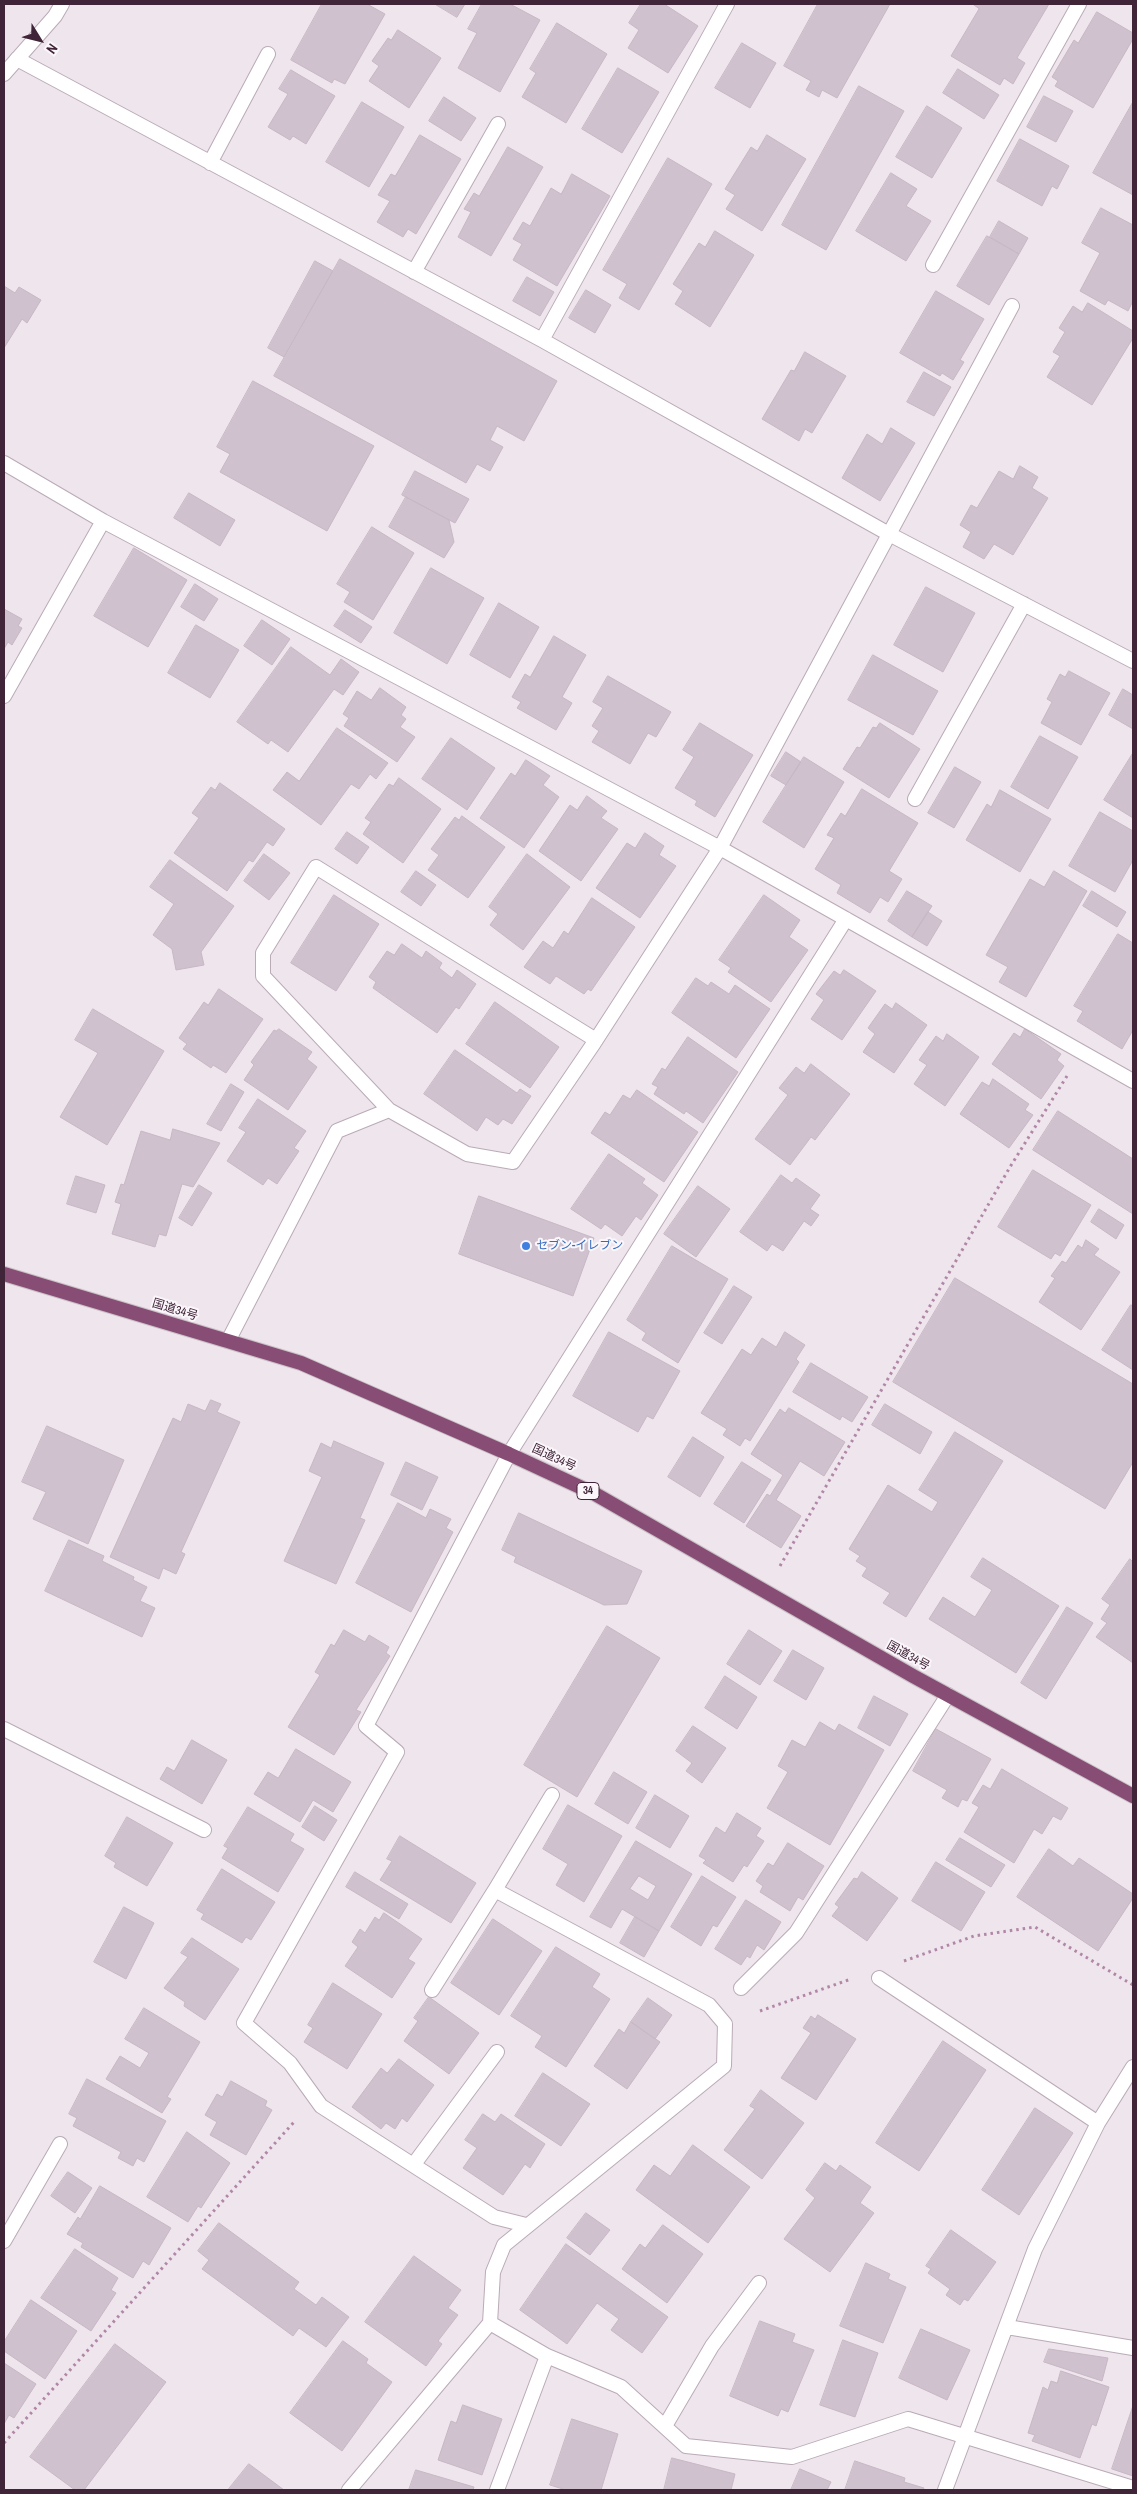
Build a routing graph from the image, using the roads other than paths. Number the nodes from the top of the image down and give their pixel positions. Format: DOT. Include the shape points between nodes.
graph roads {
  1 [pos="62,4"];
  2 [pos="727,4"];
  3 [pos="1079,4"];
  4 [pos="268,54"];
  5 [pos="17,59"];
  6 [pos="4,74"];
  7 [pos="498,124"];
  8 [pos="210,163"];
  9 [pos="933,265"];
  10 [pos="414,272"];
  11 [pos="1012,306"];
  12 [pos="542,340"];
  13 [pos="4,463"];
  14 [pos="104,521"];
  15 [pos="889,534"];
  16 [pos="1024,604"];
  17 [pos="1133,662"];
  18 [pos="4,696"];
  19 [pos="914,798"];
  20 [pos="720,848"];
  21 [pos="846,919"];
  22 [pos="596,1040"];
  23 [pos="1133,1081"];
  24 [pos="389,1110"];
  25 [pos="4,1274"];
  26 [pos="228,1341"];
  27 [pos="509,1454"];
  28 [pos="948,1695"];
  29 [pos="4,1730"];
  30 [pos="552,1795"];
  31 [pos="1133,1796"];
  32 [pos="204,1830"];
  33 [pos="495,1890"];
  34 [pos="879,1978"];
  35 [pos="742,1988"];
  36 [pos="432,1990"];
  37 [pos="497,2052"];
  38 [pos="1133,2067"];
  39 [pos="1098,2123"];
  40 [pos="60,2144"];
  41 [pos="414,2164"];
  42 [pos="526,2225"];
  43 [pos="4,2241"];
  44 [pos="759,2283"];
  45 [pos="490,2323"];
  46 [pos="1007,2327"];
  47 [pos="1133,2348"];
  48 [pos="547,2356"];
  49 [pos="665,2426"];
  50 [pos="963,2437"];
  51 [pos="1133,2488"];
  52 [pos="350,2490"];
  53 [pos="496,2490"];
  54 [pos="945,2490"];
  1 -- 5 [label="street"];
  2 -- 12 [label="street"];
  3 -- 9 [label="street"];
  4 -- 8 [label="street"];
  5 -- 6 [label="street"];
  5 -- 8 [label="street"];
  7 -- 10 [label="street"];
  8 -- 10 [label="street"];
  10 -- 12 [label="street"];
  11 -- 15 [label="street"];
  12 -- 15 [label="street"];
  13 -- 14 [label="street"];
  14 -- 18 [label="street"];
  14 -- 20 [label="street"];
  15 -- 16 [label="street"];
  15 -- 20 [label="street"];
  16 -- 17 [label="street"];
  16 -- 19 [label="street"];
  20 -- 21 [label="street"];
  20 -- 22 [label="street"];
  21 -- 23 [label="street"];
  21 -- 27 [label="street"];
  22 -- 24 [label="street" via="513,1162 467,1154"];
  22 -- 24 [label="street" via="316,867 263,953 263,976"];
  24 -- 26 [label="street" via="337,1132"];
  25 -- 26 [label="highway, 国道34号 / 34"];
  26 -- 27 [label="highway, 国道34号 / 34" via="302,1363"];
  27 -- 28 [label="highway, 国道34号 / 34" via="594,1494"];
  27 -- 41 [label="street" via="366,1726 396,1752 244,2023 290,2063 321,2106"];
  28 -- 31 [label="highway, 国道34号 / 34"];
  28 -- 35 [label="street" via="796,1933"];
  29 -- 32 [label="street"];
  30 -- 33 [label="street"];
  33 -- 36 [label="street"];
  33 -- 42 [label="street" via="708,2005 724,2024 724,2066"];
  34 -- 39 [label="street"];
  37 -- 41 [label="street"];
  38 -- 39 [label="street"];
  39 -- 46 [label="street" via="1034,2248"];
  40 -- 43 [label="street"];
  41 -- 42 [label="street" via="494,2217"];
  42 -- 45 [label="street" via="504,2245 494,2272"];
  44 -- 49 [label="street" via="712,2346"];
  45 -- 48 [label="street"];
  45 -- 52 [label="street"];
  46 -- 47 [label="street"];
  46 -- 50 [label="street"];
  48 -- 49 [label="street" via="621,2387"];
  48 -- 53 [label="street"];
  49 -- 50 [label="street" via="686,2446 792,2457 908,2418"];
  50 -- 51 [label="street"];
  50 -- 54 [label="street"];
}
